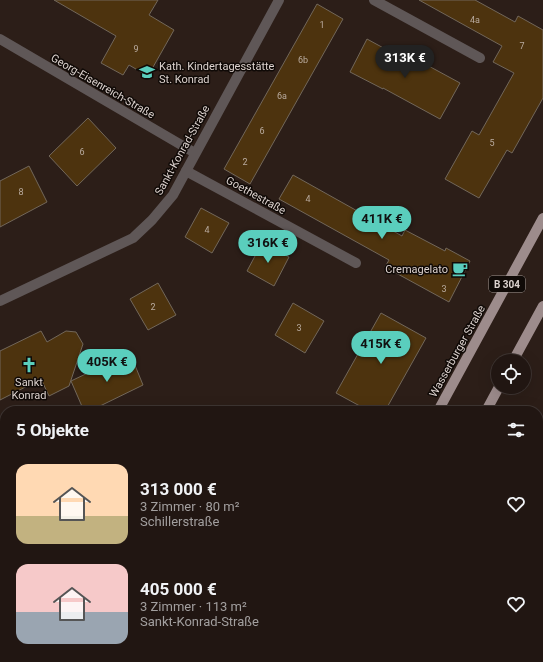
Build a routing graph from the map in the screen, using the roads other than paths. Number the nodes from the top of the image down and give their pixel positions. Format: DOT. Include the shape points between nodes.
graph roads {
  1 [pos="279,0"];
  2 [pos="374,0"];
  3 [pos="0,39"];
  4 [pos="480,58"];
  5 [pos="195,153"];
  6 [pos="186,171"];
  7 [pos="543,218"];
  8 [pos="356,263"];
  9 [pos="0,301"];
  10 [pos="543,306"];
  11 [pos="517,354"];
  12 [pos="495,394"];
  13 [pos="441,406"];
  14 [pos="489,406"];
  1 -- 5 [label="street, Sankt-Konrad-Straße"];
  2 -- 4 [label="street"];
  3 -- 5 [label="street, Georg-Eisenreich-Straße"];
  5 -- 6 [label="street, Sankt-Konrad-Straße"];
  6 -- 8 [label="street, Goethestraße"];
  6 -- 9 [label="street, Sankt-Konrad-Straße" via="172,195 133,238"];
  7 -- 13 [label="main road, Wasserburger Straße / B 304"];
  10 -- 11 [label="main road"];
  12 -- 14 [label="main road"];
}
